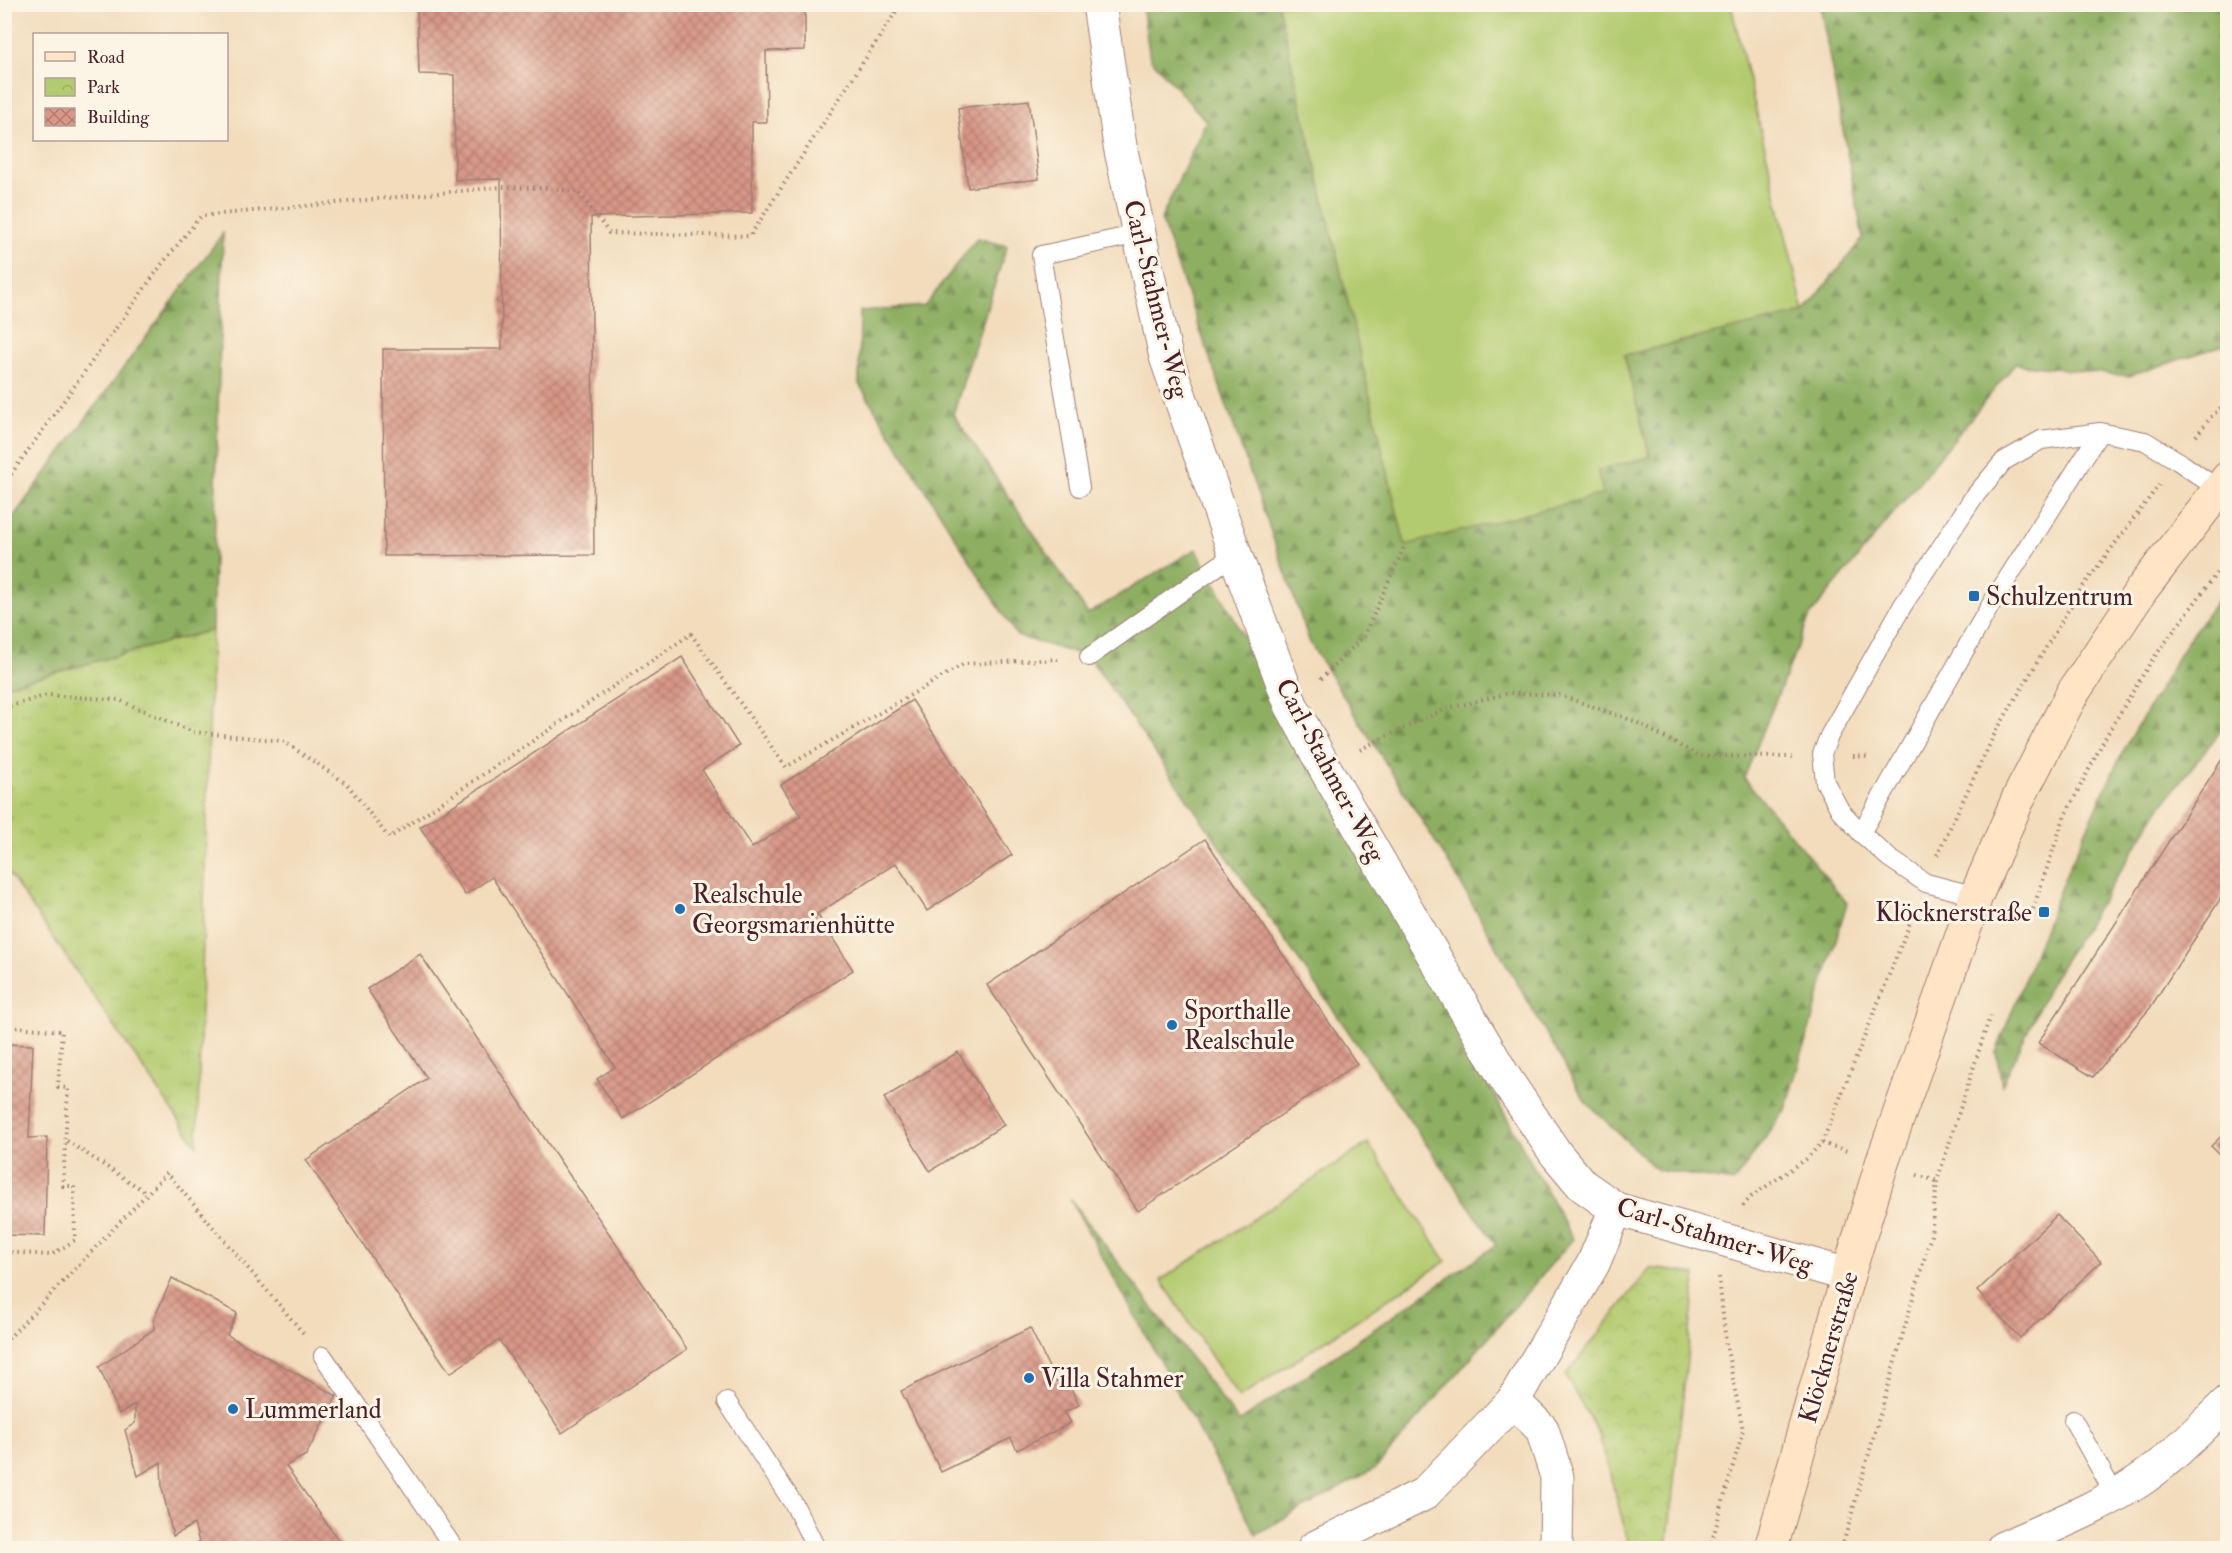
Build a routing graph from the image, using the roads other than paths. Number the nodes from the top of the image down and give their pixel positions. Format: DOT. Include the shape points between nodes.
graph roads {
  1 [pos="1099,4"];
  2 [pos="1139,234"];
  3 [pos="2100,432"];
  4 [pos="2223,484"];
  5 [pos="1080,487"];
  6 [pos="1235,554"];
  7 [pos="1089,657"];
  8 [pos="1861,833"];
  9 [pos="1976,896"];
  10 [pos="1616,1209"];
  11 [pos="1848,1275"];
  12 [pos="323,1356"];
  13 [pos="1513,1401"];
  14 [pos="727,1402"];
  15 [pos="2228,1402"];
  16 [pos="2073,1420"];
  17 [pos="2115,1495"];
  18 [pos="454,1548"];
  19 [pos="816,1548"];
  20 [pos="1314,1548"];
  21 [pos="1556,1548"];
  22 [pos="1771,1548"];
  23 [pos="2003,1548"];
  1 -- 2 [label="street, Carl-Stahmer-Weg" via="1120,146"];
  2 -- 5 [label="lane" via="1041,255"];
  2 -- 6 [label="street, Carl-Stahmer-Weg" via="1166,357"];
  3 -- 4 [label="lane" via="2145,441"];
  3 -- 8 [label="lane" via="1990,606"];
  3 -- 8 [label="lane" via="2041,440 2004,461 1973,498 1903,605 1822,754 1825,782 1840,810"];
  4 -- 9 [label="main road, Klöcknerstraße" via="2142,589 2072,694 2019,797"];
  6 -- 7 [label="lane"];
  6 -- 10 [label="street, Carl-Stahmer-Weg" via="1291,705 1503,1075 1575,1177"];
  8 -- 9 [label="lane" via="1926,883"];
  9 -- 11 [label="main road, Klöcknerstraße" via="1882,1163"];
  10 -- 11 [label="street, Carl-Stahmer-Weg"];
  10 -- 13 [label="street" via="1593,1264"];
  11 -- 22 [label="main road, Klöcknerstraße"];
  12 -- 18 [label="lane"];
  13 -- 20 [label="street" via="1424,1494"];
  13 -- 21 [label="street" via="1542,1429 1557,1478"];
  14 -- 19 [label="lane" via="795,1506"];
  15 -- 17 [label="street" via="2140,1481"];
  16 -- 17 [label="lane"];
  17 -- 23 [label="street"];
}
